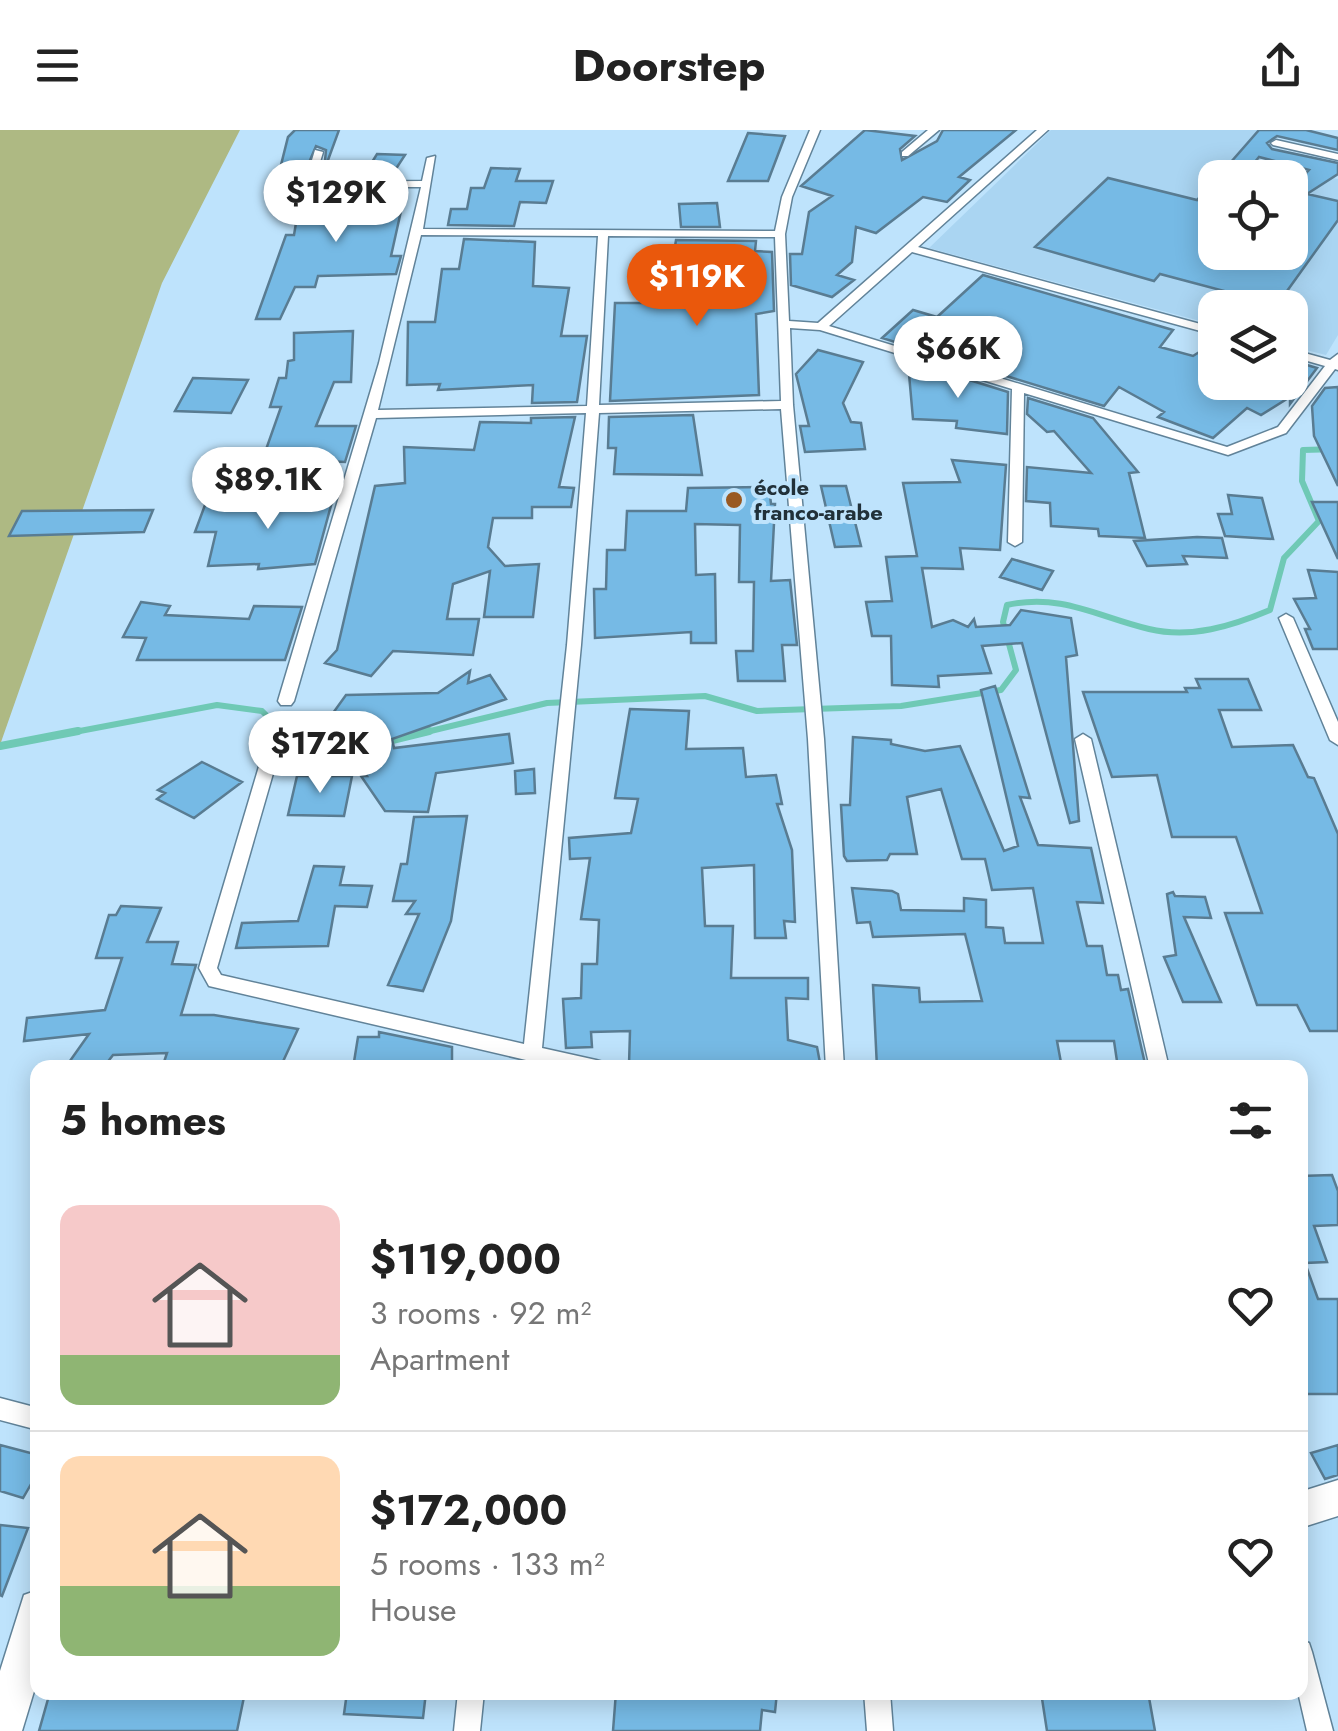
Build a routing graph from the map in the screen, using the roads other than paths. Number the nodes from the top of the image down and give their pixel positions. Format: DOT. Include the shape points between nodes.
graph roads {
  1 [pos="815,130"];
  2 [pos="934,130"];
  3 [pos="1043,130"];
  4 [pos="1276,143"];
  5 [pos="318,152"];
  6 [pos="905,154"];
  7 [pos="1338,157"];
  8 [pos="432,158"];
  9 [pos="427,184"];
  10 [pos="418,232"];
  11 [pos="780,234"];
  12 [pos="603,236"];
  13 [pos="914,249"];
  14 [pos="786,324"];
  15 [pos="821,327"];
  16 [pos="1198,327"];
  17 [pos="1308,356"];
  18 [pos="1336,362"];
  19 [pos="1018,389"];
  20 [pos="787,404"];
  21 [pos="595,409"];
  22 [pos="370,414"];
  23 [pos="1015,542"];
  24 [pos="1286,618"];
  25 [pos="286,700"];
  26 [pos="1083,740"];
  27 [pos="1338,740"];
  28 [pos="268,763"];
  29 [pos="532,1052"];
  30 [pos="564,1060"];
  31 [pos="835,1060"];
  32 [pos="1158,1060"];
  33 [pos="0,1409"];
  34 [pos="30,1417"];
  35 [pos="1338,1498"];
  36 [pos="1308,1507"];
  37 [pos="30,1636"];
  38 [pos="1308,1684"];
  39 [pos="470,1700"];
  40 [pos="878,1700"];
  41 [pos="2,1731"];
  42 [pos="467,1731"];
  43 [pos="880,1731"];
  44 [pos="1320,1731"];
  1 -- 11 [label="street" via="787,197"];
  2 -- 6 [label="street"];
  3 -- 13 [label="street"];
  4 -- 7 [label="street"];
  5 -- 9 [label="street" via="308,184"];
  8 -- 9 [label="street"];
  9 -- 10 [label="street"];
  10 -- 12 [label="street"];
  10 -- 22 [label="street"];
  11 -- 12 [label="street"];
  11 -- 14 [label="street"];
  12 -- 21 [label="street"];
  13 -- 15 [label="street"];
  13 -- 16 [label="street"];
  14 -- 15 [label="street"];
  14 -- 20 [label="street"];
  15 -- 19 [label="street"];
  17 -- 18 [label="street"];
  18 -- 19 [label="street" via="1282,430 1228,451"];
  19 -- 23 [label="street"];
  20 -- 21 [label="street"];
  20 -- 31 [label="street"];
  21 -- 22 [label="street"];
  21 -- 29 [label="street"];
  22 -- 25 [label="street"];
  24 -- 27 [label="street"];
  26 -- 32 [label="street"];
  28 -- 29 [label="street" via="208,968 215,982"];
  29 -- 30 [label="street"];
  33 -- 34 [label="street"];
  35 -- 36 [label="street"];
  37 -- 41 [label="street"];
  38 -- 44 [label="street"];
  39 -- 42 [label="street"];
  40 -- 43 [label="street"];
}
